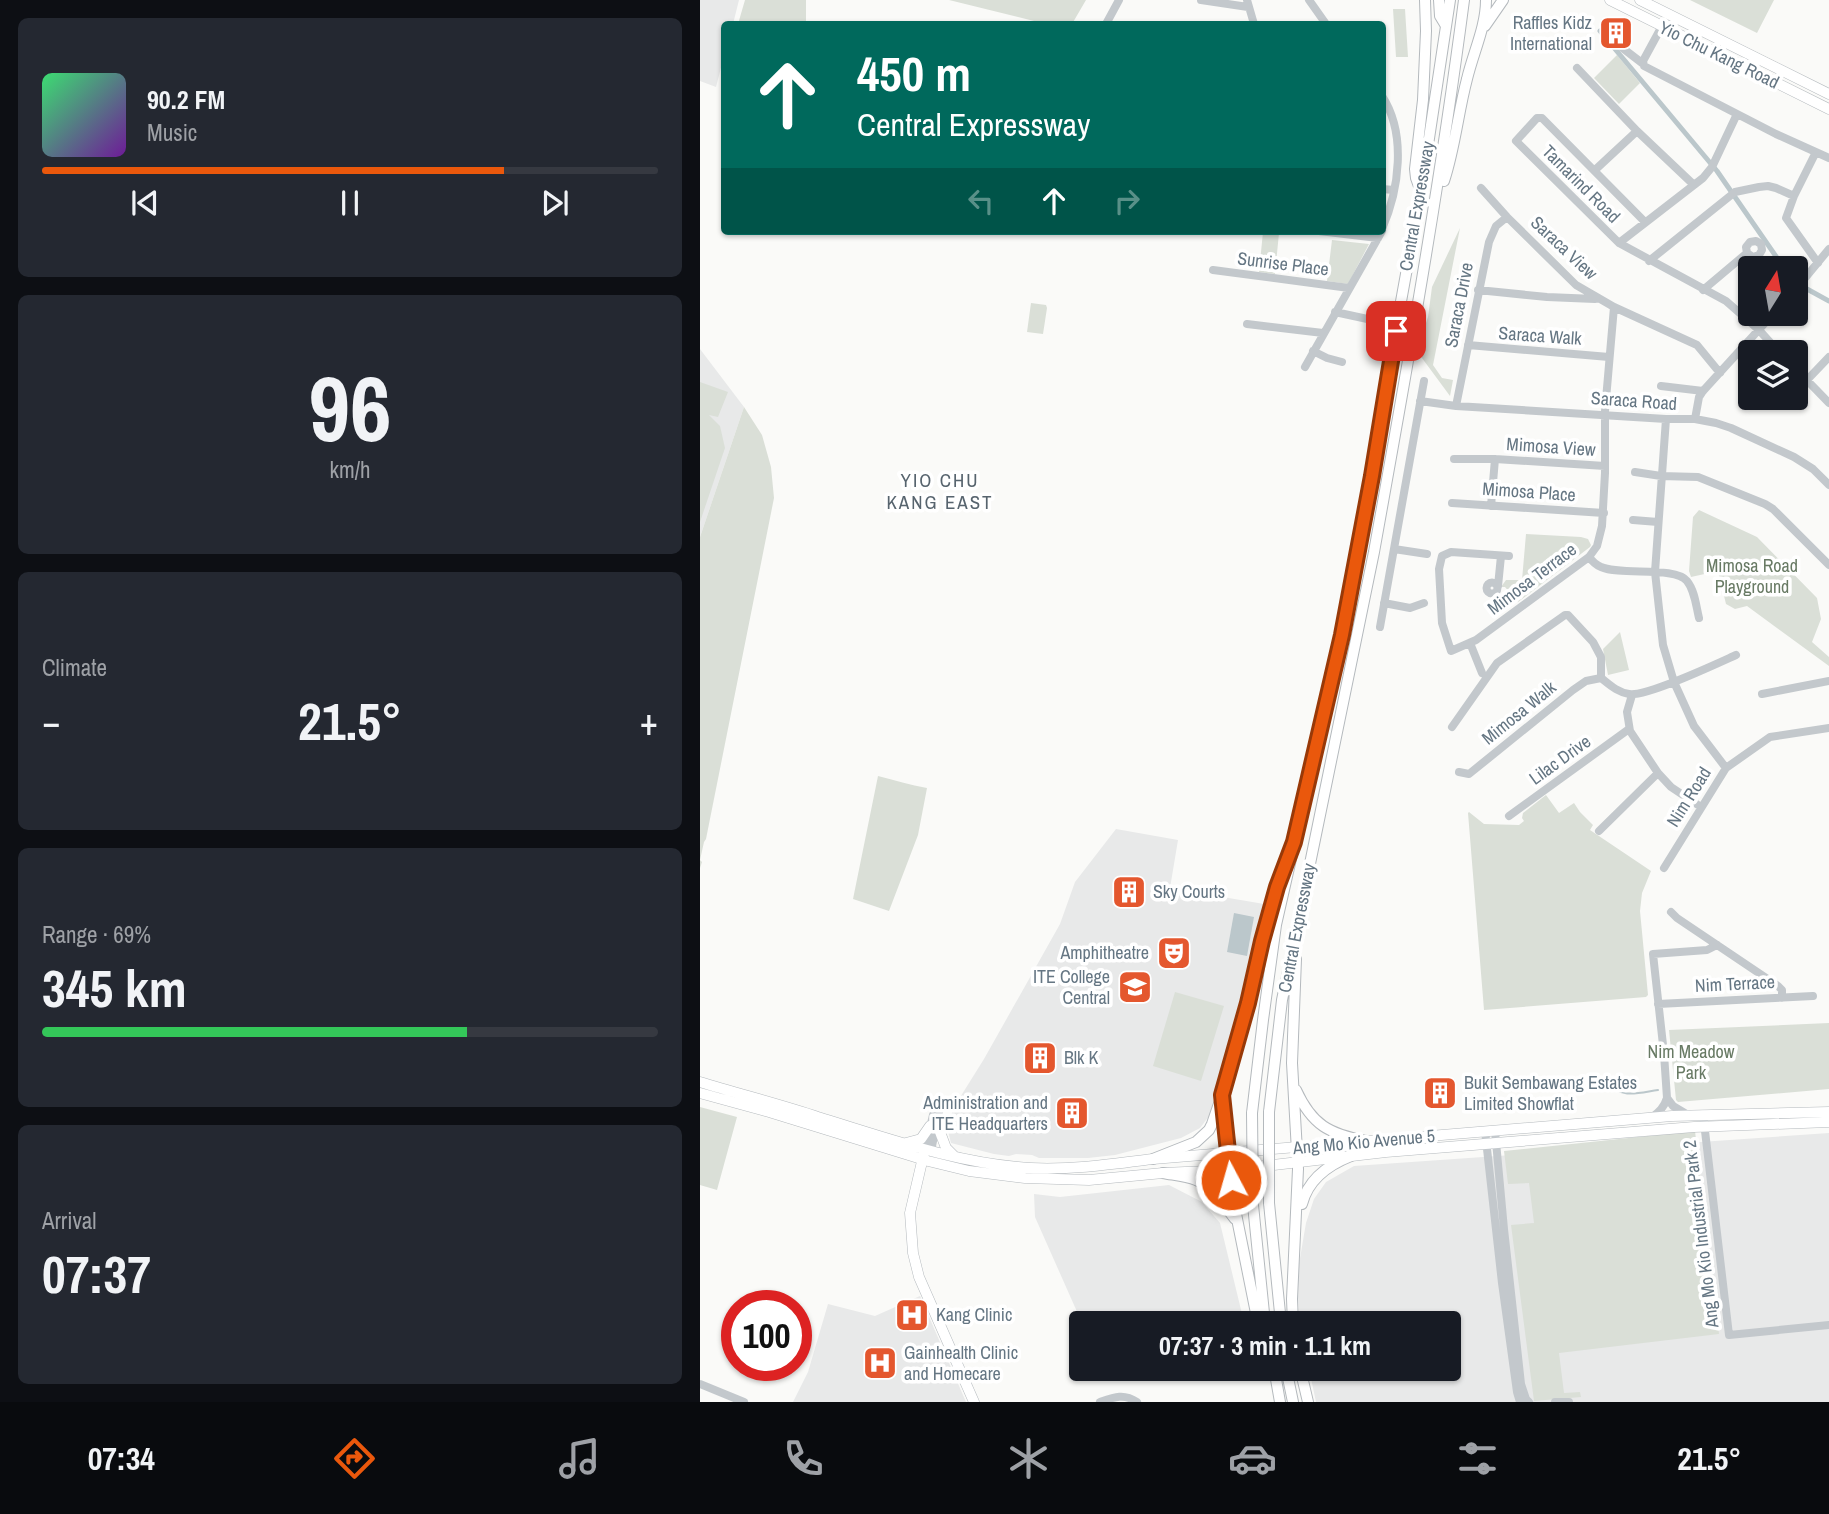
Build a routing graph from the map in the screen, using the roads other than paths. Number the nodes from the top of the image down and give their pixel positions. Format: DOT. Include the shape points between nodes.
graph roads {
  1 [pos="1119,0"];
  2 [pos="1201,0"];
  3 [pos="1309,0"];
  4 [pos="1440,0"];
  5 [pos="1450,0"];
  6 [pos="1464,0"];
  7 [pos="1486,0"];
  8 [pos="1503,0"];
  9 [pos="1610,0"];
  10 [pos="1640,0"];
  11 [pos="1427,3"];
  12 [pos="1248,4"];
  13 [pos="1652,5"];
  14 [pos="1682,20"];
  15 [pos="1108,21"];
  16 [pos="1253,21"];
  17 [pos="1324,21"];
  18 [pos="1446,26"];
  19 [pos="1662,26"];
  20 [pos="1480,34"];
  21 [pos="1612,40"];
  22 [pos="1642,63"];
  23 [pos="1577,68"];
  24 [pos="1829,94"];
  25 [pos="1386,104"];
  26 [pos="1829,109"];
  27 [pos="1737,114"];
  28 [pos="1637,131"];
  29 [pos="1816,152"];
  30 [pos="1829,159"];
  31 [pos="1595,170"];
  32 [pos="1694,185"];
  33 [pos="1481,188"];
  34 [pos="1386,189"];
  35 [pos="1394,190"];
  36 [pos="1421,191"];
  37 [pos="1436,195"];
  38 [pos="1794,196"];
  39 [pos="1386,216"];
  40 [pos="1507,217"];
  41 [pos="1645,222"];
  42 [pos="1380,235"];
  43 [pos="1619,243"];
  44 [pos="1829,249"];
  45 [pos="1747,253"];
  46 [pos="1650,261"];
  47 [pos="1818,263"];
  48 [pos="1213,270"];
  49 [pos="1808,275"];
  50 [pos="1576,285"];
  51 [pos="1349,288"];
  52 [pos="1478,290"];
  53 [pos="1703,290"];
  54 [pos="1570,298"];
  55 [pos="1598,299"];
  56 [pos="1614,307"];
  57 [pos="1335,312"];
  58 [pos="1372,320"];
  59 [pos="1247,324"];
  60 [pos="1763,326"];
  61 [pos="1759,330"];
  62 [pos="1323,334"];
  63 [pos="1768,340"];
  64 [pos="1468,345"];
  65 [pos="1313,351"];
  66 [pos="1609,356"];
  67 [pos="1829,357"];
  68 [pos="1342,362"];
  69 [pos="1305,367"];
  70 [pos="1720,373"];
  71 [pos="1808,379"];
  72 [pos="1424,381"];
  73 [pos="1808,381"];
  74 [pos="1661,386"];
  75 [pos="1703,391"];
  76 [pos="1458,393"];
  77 [pos="1420,401"];
  78 [pos="1829,403"];
  79 [pos="1456,406"];
  80 [pos="1469,406"];
  81 [pos="1605,415"];
  82 [pos="1666,419"];
  83 [pos="1695,419"];
  84 [pos="1495,459"];
  85 [pos="1454,460"];
  86 [pos="1605,466"];
  87 [pos="1635,472"];
  88 [pos="1661,475"];
  89 [pos="1829,485"];
  90 [pos="1452,503"];
  91 [pos="1490,506"];
  92 [pos="1604,513"];
  93 [pos="1633,520"];
  94 [pos="1658,522"];
  95 [pos="1394,549"];
  96 [pos="1427,554"];
  97 [pos="1588,557"];
  98 [pos="1829,565"];
  99 [pos="1655,572"];
  100 [pos="1498,586"];
  101 [pos="1384,603"];
  102 [pos="1424,603"];
  103 [pos="1699,618"];
  104 [pos="1380,627"];
  105 [pos="1470,643"];
  106 [pos="1736,655"];
  107 [pos="1482,673"];
  108 [pos="1601,678"];
  109 [pos="1829,681"];
  110 [pos="1674,682"];
  111 [pos="1762,694"];
  112 [pos="1632,695"];
  113 [pos="1452,727"];
  114 [pos="1829,728"];
  115 [pos="1629,729"];
  116 [pos="1726,768"];
  117 [pos="1459,772"];
  118 [pos="1658,773"];
  119 [pos="1701,807"];
  120 [pos="1509,816"];
  121 [pos="1599,831"];
  122 [pos="1294,842"];
  123 [pos="1664,868"];
  124 [pos="1671,912"];
  125 [pos="1297,924"];
  126 [pos="1717,945"];
  127 [pos="1813,996"];
  128 [pos="1782,998"];
  129 [pos="1658,1004"];
  130 [pos="700,1082"];
  131 [pos="1293,1082"];
  132 [pos="700,1093"];
  133 [pos="1222,1095"];
  134 [pos="1667,1098"];
  135 [pos="770,1107"];
  136 [pos="1829,1112"];
  137 [pos="1703,1114"];
  138 [pos="1688,1115"];
  139 [pos="1651,1118"];
  140 [pos="1829,1122"];
  141 [pos="934,1125"];
  142 [pos="1704,1126"];
  143 [pos="1508,1130"];
  144 [pos="1490,1131"];
  145 [pos="1366,1141"];
  146 [pos="906,1143"];
  147 [pos="1509,1144"];
  148 [pos="1492,1145"];
  149 [pos="1474,1146"];
  150 [pos="1296,1148"];
  151 [pos="1228,1154"];
  152 [pos="927,1155"];
  153 [pos="954,1156"];
  154 [pos="1351,1156"];
  155 [pos="1153,1159"];
  156 [pos="1488,1161"];
  157 [pos="1297,1162"];
  158 [pos="1230,1170"];
  159 [pos="1163,1173"];
  160 [pos="1237,1221"];
  161 [pos="1296,1223"];
  162 [pos="1256,1311"];
  163 [pos="1264,1311"];
  164 [pos="1280,1311"];
  165 [pos="1293,1311"];
  166 [pos="1829,1325"];
  167 [pos="1269,1381"];
  168 [pos="1276,1381"];
  169 [pos="1289,1381"];
  170 [pos="1303,1381"];
  171 [pos="700,1384"];
  172 [pos="744,1402"];
  173 [pos="974,1402"];
  174 [pos="980,1402"];
  175 [pos="1100,1402"];
  176 [pos="1137,1402"];
  177 [pos="1273,1402"];
  178 [pos="1280,1402"];
  179 [pos="1293,1402"];
  180 [pos="1308,1402"];
  181 [pos="1520,1402"];
  182 [pos="1529,1402"];
  183 [pos="1555,1402"];
  184 [pos="1569,1402"];
  1 -- 15 [label="street"];
  2 -- 12 [label="street"];
  3 -- 17 [label="street"];
  4 -- 18 [label="highway" via="1440,16"];
  5 -- 18 [label="highway, Central Expressway"];
  6 -- 37 [label="highway, Central Expressway"];
  7 -- 20 [label="highway"];
  8 -- 20 [label="highway"];
  9 -- 19 [label="main road, Yio Chu Kang Road"];
  10 -- 13 [label="main road, Yio Chu Kang Road"];
  11 -- 36 [label="highway" via="1415,169"];
  12 -- 16 [label="street"];
  13 -- 14 [label="main road, Yio Chu Kang Road"];
  13 -- 19 [label="main road"];
  14 -- 19 [label="main road"];
  14 -- 24 [label="main road, Yio Chu Kang Road"];
  18 -- 36 [label="highway, Central Expressway"];
  19 -- 22 [label="street"];
  19 -- 26 [label="main road, Yio Chu Kang Road"];
  20 -- 37 [label="highway" via="1445,178"];
  21 -- 22 [label="street"];
  22 -- 27 [label="street"];
  23 -- 28 [label="street"];
  25 -- 35 [label="street" via="1398,145"];
  27 -- 29 [label="street"];
  27 -- 32 [label="street, Tamarind Road" via="1713,165"];
  28 -- 31 [label="street, Tamarind Road"];
  28 -- 32 [label="street"];
  29 -- 30 [label="street"];
  29 -- 38 [label="street"];
  31 -- 41 [label="street, Tamarind Road"];
  31 -- 43 [label="street, Tamarind Road" via="1540,118 1516,141"];
  32 -- 41 [label="street, Tamarind Road"];
  33 -- 40 [label="street, Saraca View"];
  34 -- 35 [label="street"];
  35 -- 39 [label="street"];
  36 -- 122 [label="highway, Central Expressway" via="1342,635"];
  37 -- 125 [label="highway, Central Expressway" via="1374,552"];
  38 -- 46 [label="street" via="1768,186 1733,194"];
  38 -- 47 [label="street" via="1787,221"];
  40 -- 50 [label="street, Saraca View"];
  40 -- 52 [label="street, Saraca Drive" via="1493,231"];
  41 -- 43 [label="street, Tamarind Road"];
  42 -- 51 [label="street"];
  43 -- 46 [label="street"];
  44 -- 47 [label="street"];
  45 -- 53 [label="street"];
  46 -- 53 [label="street"];
  47 -- 49 [label="street"];
  48 -- 51 [label="street, Sunrise Place"];
  50 -- 54 [label="street"];
  50 -- 55 [label="street, Saraca View"];
  51 -- 57 [label="street"];
  52 -- 54 [label="street"];
  52 -- 64 [label="street, Saraca Drive"];
  53 -- 61 [label="street" via="1726,301"];
  54 -- 55 [label="street"];
  55 -- 56 [label="street, Saraca View"];
  56 -- 66 [label="street"];
  56 -- 70 [label="street, Saraca View" via="1697,345"];
  57 -- 58 [label="street"];
  57 -- 62 [label="street"];
  59 -- 62 [label="street"];
  60 -- 61 [label="street"];
  61 -- 63 [label="street"];
  61 -- 70 [label="street"];
  62 -- 65 [label="street"];
  64 -- 66 [label="street, Saraca Walk"];
  64 -- 76 [label="street, Saraca Drive"];
  65 -- 68 [label="street"];
  65 -- 69 [label="street"];
  66 -- 81 [label="street"];
  67 -- 71 [label="street"];
  70 -- 75 [label="street"];
  72 -- 77 [label="street"];
  73 -- 78 [label="street"];
  74 -- 75 [label="street"];
  75 -- 83 [label="street"];
  76 -- 79 [label="street, Saraca Drive"];
  76 -- 80 [label="street"];
  77 -- 79 [label="street, Saraca Road"];
  77 -- 95 [label="street"];
  79 -- 80 [label="street, Saraca Road"];
  80 -- 81 [label="street, Saraca Road"];
  81 -- 82 [label="street, Saraca Road"];
  81 -- 86 [label="street, Mimosa Terrace"];
  82 -- 83 [label="street, Saraca Road"];
  82 -- 88 [label="street"];
  83 -- 89 [label="street, Saraca Road" via="1731,428 1794,457"];
  84 -- 85 [label="street, Mimosa View"];
  84 -- 86 [label="street, Mimosa View"];
  84 -- 91 [label="street, Mimosa View"];
  86 -- 92 [label="street, Mimosa Terrace"];
  87 -- 88 [label="street"];
  88 -- 94 [label="street"];
  88 -- 98 [label="street" via="1706,479 1765,504"];
  90 -- 91 [label="street, Mimosa Place"];
  91 -- 92 [label="street, Mimosa Place"];
  92 -- 97 [label="street, Mimosa Terrace" via="1599,542"];
  93 -- 94 [label="street"];
  94 -- 99 [label="street"];
  95 -- 96 [label="street"];
  95 -- 101 [label="street"];
  97 -- 99 [label="street" via="1608,569"];
  97 -- 105 [label="street, Mimosa Terrace"];
  99 -- 103 [label="street" via="1686,579"];
  99 -- 110 [label="street" via="1663,645"];
  100 -- 105 [label="street" via="1505,556 1451,552 1440,559 1442,623 1451,651"];
  101 -- 102 [label="street" via="1410,608"];
  101 -- 104 [label="street"];
  105 -- 107 [label="street"];
  106 -- 110 [label="street"];
  108 -- 112 [label="street"];
  108 -- 113 [label="street" via="1601,657 1593,642 1564,615 1497,663"];
  108 -- 117 [label="street, Mimosa Walk" via="1573,690 1469,774"];
  109 -- 111 [label="street"];
  110 -- 112 [label="street"];
  110 -- 116 [label="street" via="1694,726"];
  112 -- 115 [label="street"];
  114 -- 116 [label="street, Nim Road" via="1770,737"];
  115 -- 118 [label="street"];
  115 -- 120 [label="street, Lilac Drive"];
  116 -- 119 [label="street, Nim Road"];
  118 -- 119 [label="street"];
  118 -- 121 [label="street"];
  119 -- 123 [label="street, Nim Road"];
  122 -- 133 [label="highway" via="1277,887"];
  122 -- 163 [label="highway, Central Expressway, bridge" via="1276,925 1252,1113 1253,1205"];
  124 -- 126 [label="street"];
  125 -- 131 [label="highway"];
  125 -- 164 [label="highway, Central Expressway, bridge" via="1282,1000 1269,1112 1269,1203"];
  126 -- 128 [label="street" via="1778,986"];
  126 -- 129 [label="street" via="1707,950 1653,954"];
  127 -- 128 [label="street, Nim Terrace"];
  128 -- 129 [label="street, Nim Terrace"];
  129 -- 134 [label="street"];
  130 -- 135 [label="main road, Ang Mo Kio Avenue 5"];
  131 -- 145 [label="highway" via="1316,1121 1334,1133"];
  131 -- 150 [label="highway"];
  132 -- 135 [label="main road, Ang Mo Kio Avenue 5"];
  133 -- 151 [label="highway"];
  133 -- 155 [label="highway" via="1209,1130 1195,1142"];
  134 -- 138 [label="street"];
  134 -- 139 [label="street"];
  135 -- 146 [label="main road, Ang Mo Kio Avenue 5"];
  135 -- 152 [label="main road, Ang Mo Kio Avenue 5"];
  136 -- 137 [label="main road, Ang Mo Kio Avenue 5"];
  137 -- 138 [label="main road, Ang Mo Kio Avenue 5"];
  137 -- 142 [label="street, Ang Mo Kio Industrial Park 2"];
  138 -- 139 [label="main road, Ang Mo Kio Avenue 5"];
  139 -- 143 [label="main road, Ang Mo Kio Avenue 5"];
  140 -- 142 [label="main road, Ang Mo Kio Avenue 5"];
  141 -- 146 [label="main road" via="921,1139"];
  141 -- 152 [label="street"];
  141 -- 153 [label="main road"];
  142 -- 147 [label="main road, Ang Mo Kio Avenue 5"];
  142 -- 166 [label="street, Ang Mo Kio Industrial Park 2" via="1729,1335"];
  143 -- 144 [label="main road, Ang Mo Kio Avenue 5"];
  143 -- 147 [label="street"];
  144 -- 145 [label="main road, Ang Mo Kio Avenue 5"];
  144 -- 148 [label="street"];
  145 -- 150 [label="main road, Ang Mo Kio Avenue 5"];
  146 -- 152 [label="main road, Ang Mo Kio Avenue 5"];
  147 -- 148 [label="main road, Ang Mo Kio Avenue 5"];
  148 -- 149 [label="main road, Ang Mo Kio Avenue 5"];
  148 -- 156 [label="street"];
  148 -- 182 [label="street" via="1521,1384"];
  149 -- 154 [label="main road, Ang Mo Kio Avenue 5"];
  149 -- 156 [label="street"];
  150 -- 151 [label="main road, Ang Mo Kio Avenue 5"];
  150 -- 157 [label="highway"];
  151 -- 155 [label="main road, Ang Mo Kio Avenue 5"];
  151 -- 158 [label="highway"];
  152 -- 153 [label="main road, Ang Mo Kio Avenue 5"];
  152 -- 159 [label="main road, Ang Mo Kio Avenue 5" via="969,1171 1031,1178 1089,1180"];
  152 -- 173 [label="main road" via="910,1213 913,1253"];
  152 -- 174 [label="main road" via="916,1212 919,1253 924,1275"];
  153 -- 155 [label="main road, Ang Mo Kio Avenue 5" via="1006,1166 1057,1168"];
  154 -- 157 [label="main road, Ang Mo Kio Avenue 5"];
  154 -- 161 [label="highway" via="1313,1181"];
  156 -- 181 [label="street"];
  157 -- 158 [label="main road, Ang Mo Kio Avenue 5"];
  157 -- 161 [label="highway"];
  158 -- 159 [label="main road, Ang Mo Kio Avenue 5"];
  158 -- 160 [label="highway"];
  159 -- 160 [label="highway" via="1204,1185"];
  160 -- 162 [label="highway"];
  161 -- 165 [label="highway"];
  167 -- 177 [label="highway"];
  168 -- 178 [label="highway"];
  169 -- 179 [label="highway"];
  170 -- 180 [label="highway"];
  171 -- 172 [label="street"];
  175 -- 176 [label="street" via="1122,1396"];
  183 -- 184 [label="street"];
}
